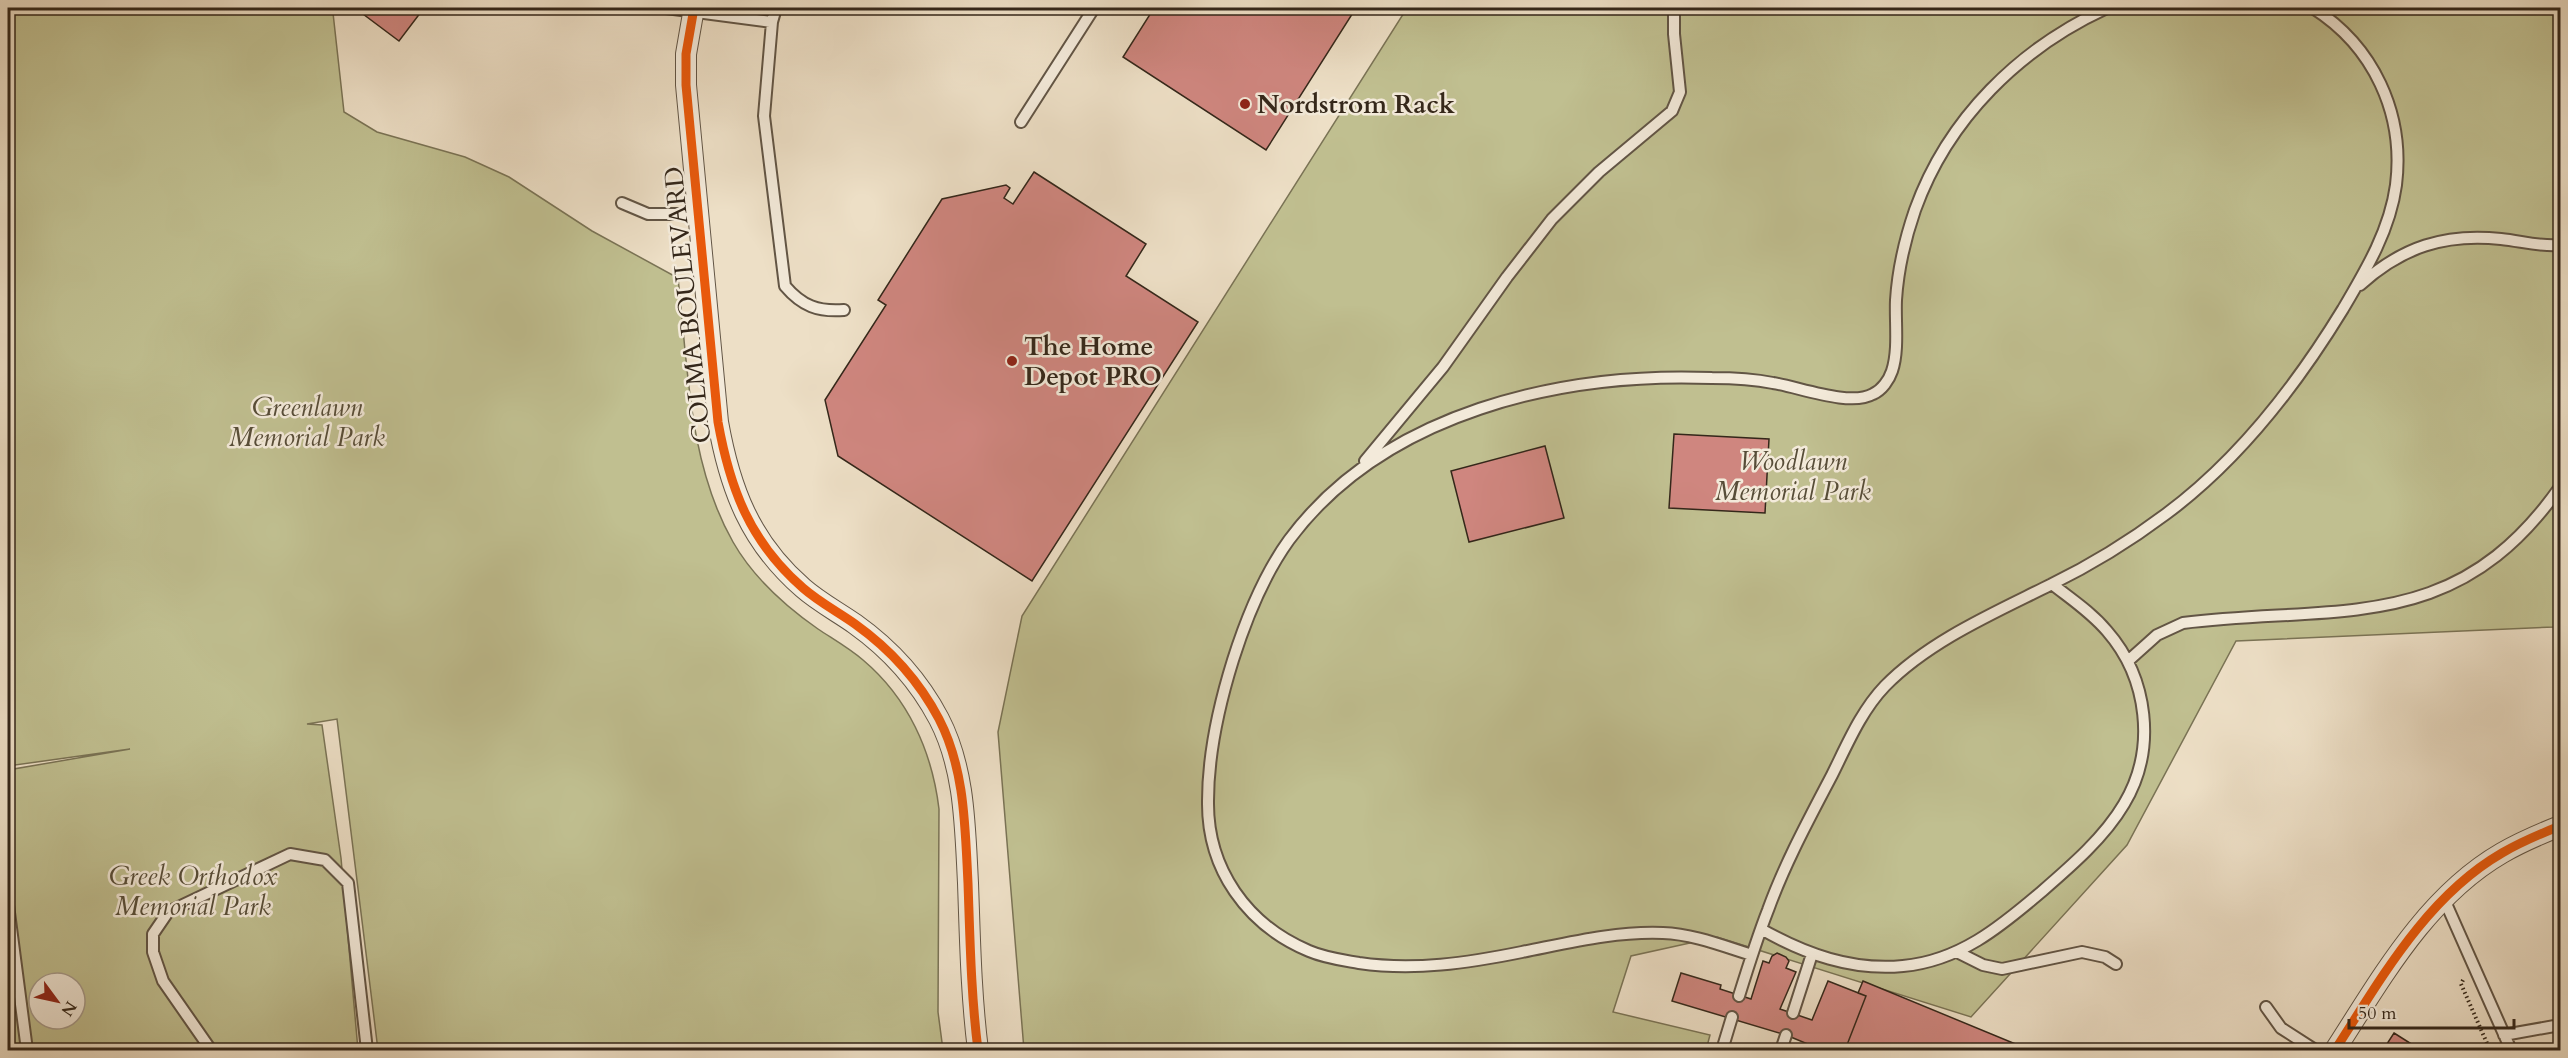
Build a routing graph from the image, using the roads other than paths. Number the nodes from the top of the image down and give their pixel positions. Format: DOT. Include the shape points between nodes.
graph roads {
  1 [pos="601,8"];
  2 [pos="623,8"];
  3 [pos="666,8"];
  4 [pos="776,8"];
  5 [pos="1094,8"];
  6 [pos="1674,8"];
  7 [pos="2107,8"];
  8 [pos="2313,8"];
  9 [pos="693,9"];
  10 [pos="772,22"];
  11 [pos="1021,122"];
  12 [pos="622,203"];
  13 [pos="698,214"];
  14 [pos="2560,245"];
  15 [pos="2352,294"];
  16 [pos="844,310"];
  17 [pos="1346,482"];
  18 [pos="2560,487"];
  19 [pos="2052,584"];
  20 [pos="2127,661"];
  21 [pos="2560,826"];
  22 [pos="2444,898"];
  23 [pos="8,905"];
  24 [pos="1761,929"];
  25 [pos="1957,952"];
  26 [pos="1812,954"];
  27 [pos="1752,955"];
  28 [pos="2116,964"];
  29 [pos="1739,996"];
  30 [pos="2266,1007"];
  31 [pos="1793,1013"];
  32 [pos="1732,1017"];
  33 [pos="2560,1025"];
  34 [pos="1786,1035"];
  35 [pos="2504,1035"];
  36 [pos="27,1050"];
  37 [pos="208,1050"];
  38 [pos="367,1050"];
  39 [pos="978,1050"];
  40 [pos="1722,1050"];
  41 [pos="1781,1050"];
  42 [pos="2314,1050"];
  43 [pos="2337,1050"];
  44 [pos="2511,1050"];
  1 -- 2 [label="lane"];
  3 -- 9 [label="lane"];
  4 -- 10 [label="lane"];
  5 -- 11 [label="lane"];
  6 -- 17 [label="lane" via="1680,92 1672,111 1599,172 1552,219 1420,396"];
  7 -- 17 [label="lane" via="2058,33 2012,68 1971,110 1940,157 1916,208 1902,256 1892,372 1871,396 1849,398 1770,382 1714,378 1650,378 1576,386 1518,398 1446,422 1400,444"];
  8 -- 15 [label="lane" via="2330,18 2363,52 2383,89 2395,128 2397,165 2392,206 2378,245"];
  9 -- 10 [label="lane"];
  9 -- 13 [label="street, COLMA BOULEVARD" via="686,85"];
  10 -- 16 [label="lane" via="764,116 785,286 796,299 825,312"];
  12 -- 13 [label="lane" via="648,214"];
  13 -- 39 [label="street, COLMA BOULEVARD" via="718,422 737,498 754,531 778,563 899,662 939,718 951,746 963,807"];
  14 -- 15 [label="lane" via="2487,238 2436,242 2399,255"];
  15 -- 19 [label="lane" via="2286,394 2200,486 2132,538"];
  17 -- 27 [label="lane" via="1307,519 1276,561 1244,627 1221,700 1209,775 1208,820 1219,864 1238,899 1266,926 1320,956 1396,967 1446,964 1644,933 1675,934"];
  18 -- 20 [label="lane" via="2531,525 2500,555 2465,578 2430,594 2367,609 2183,623 2157,635"];
  19 -- 20 [label="lane" via="2096,619"];
  19 -- 24 [label="lane" via="1935,648 1897,675 1874,699 1812,813"];
  20 -- 25 [label="lane" via="2141,696 2145,733 2139,769 2124,805 2053,882 1993,930"];
  21 -- 22 [label="street" via="2500,854"];
  22 -- 35 [label="lane"];
  22 -- 43 [label="street" via="2380,980"];
  23 -- 36 [label="lane"];
  24 -- 26 [label="lane"];
  24 -- 27 [label="lane"];
  25 -- 26 [label="lane" via="1890,967 1852,964"];
  25 -- 28 [label="lane" via="2002,969 2082,952"];
  26 -- 31 [label="lane"];
  27 -- 29 [label="lane"];
  30 -- 42 [label="lane" via="2281,1028"];
  32 -- 40 [label="lane"];
  33 -- 35 [label="lane"];
  34 -- 41 [label="lane"];
  35 -- 44 [label="lane"];
  37 -- 38 [label="lane" via="163,981 153,952 153,934 168,912 290,854 326,860 348,884"];
}
